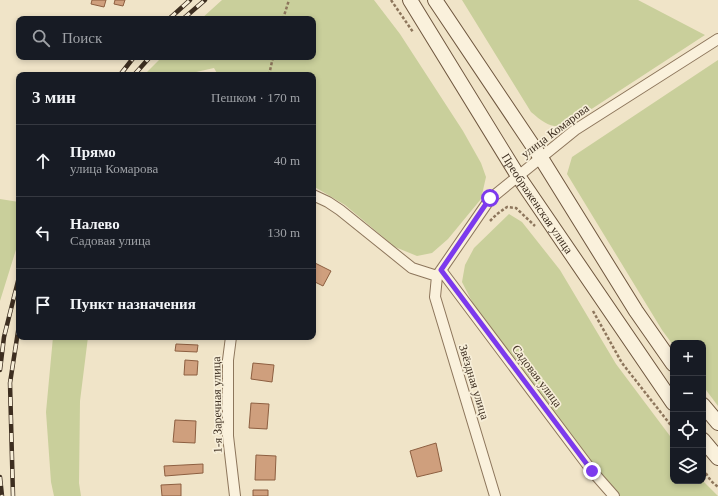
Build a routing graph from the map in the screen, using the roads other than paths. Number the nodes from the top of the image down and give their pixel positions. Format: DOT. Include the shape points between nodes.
graph roads {
  1 [pos="410,0"];
  2 [pos="435,0"];
  3 [pos="718,39"];
  4 [pos="541,158"];
  5 [pos="518,176"];
  6 [pos="316,196"];
  7 [pos="439,273"];
  8 [pos="231,340"];
  9 [pos="670,360"];
  10 [pos="670,399"];
  11 [pos="706,409"];
  12 [pos="718,423"];
  13 [pos="706,444"];
  14 [pos="718,458"];
  15 [pos="235,496"];
  16 [pos="495,496"];
  17 [pos="614,496"];
  1 -- 5 [label="main road, Преображенская улица"];
  2 -- 4 [label="main road, Преображенская улица"];
  3 -- 4 [label="street, улица Комарова" via="575,130"];
  4 -- 5 [label="street, улица Комарова"];
  4 -- 9 [label="main road, Преображенская улица" via="636,312"];
  5 -- 7 [label="street, улица Комарова" via="490,198"];
  5 -- 10 [label="main road, Преображенская улица"];
  6 -- 7 [label="street" via="340,210 412,268"];
  7 -- 16 [label="street, Звёздная улица" via="435,298"];
  7 -- 17 [label="street, Садовая улица"];
  8 -- 15 [label="street, 1-я Заречная улица" via="228,360 228,436"];
  11 -- 12 [label="main road"];
  13 -- 14 [label="main road"];
}
